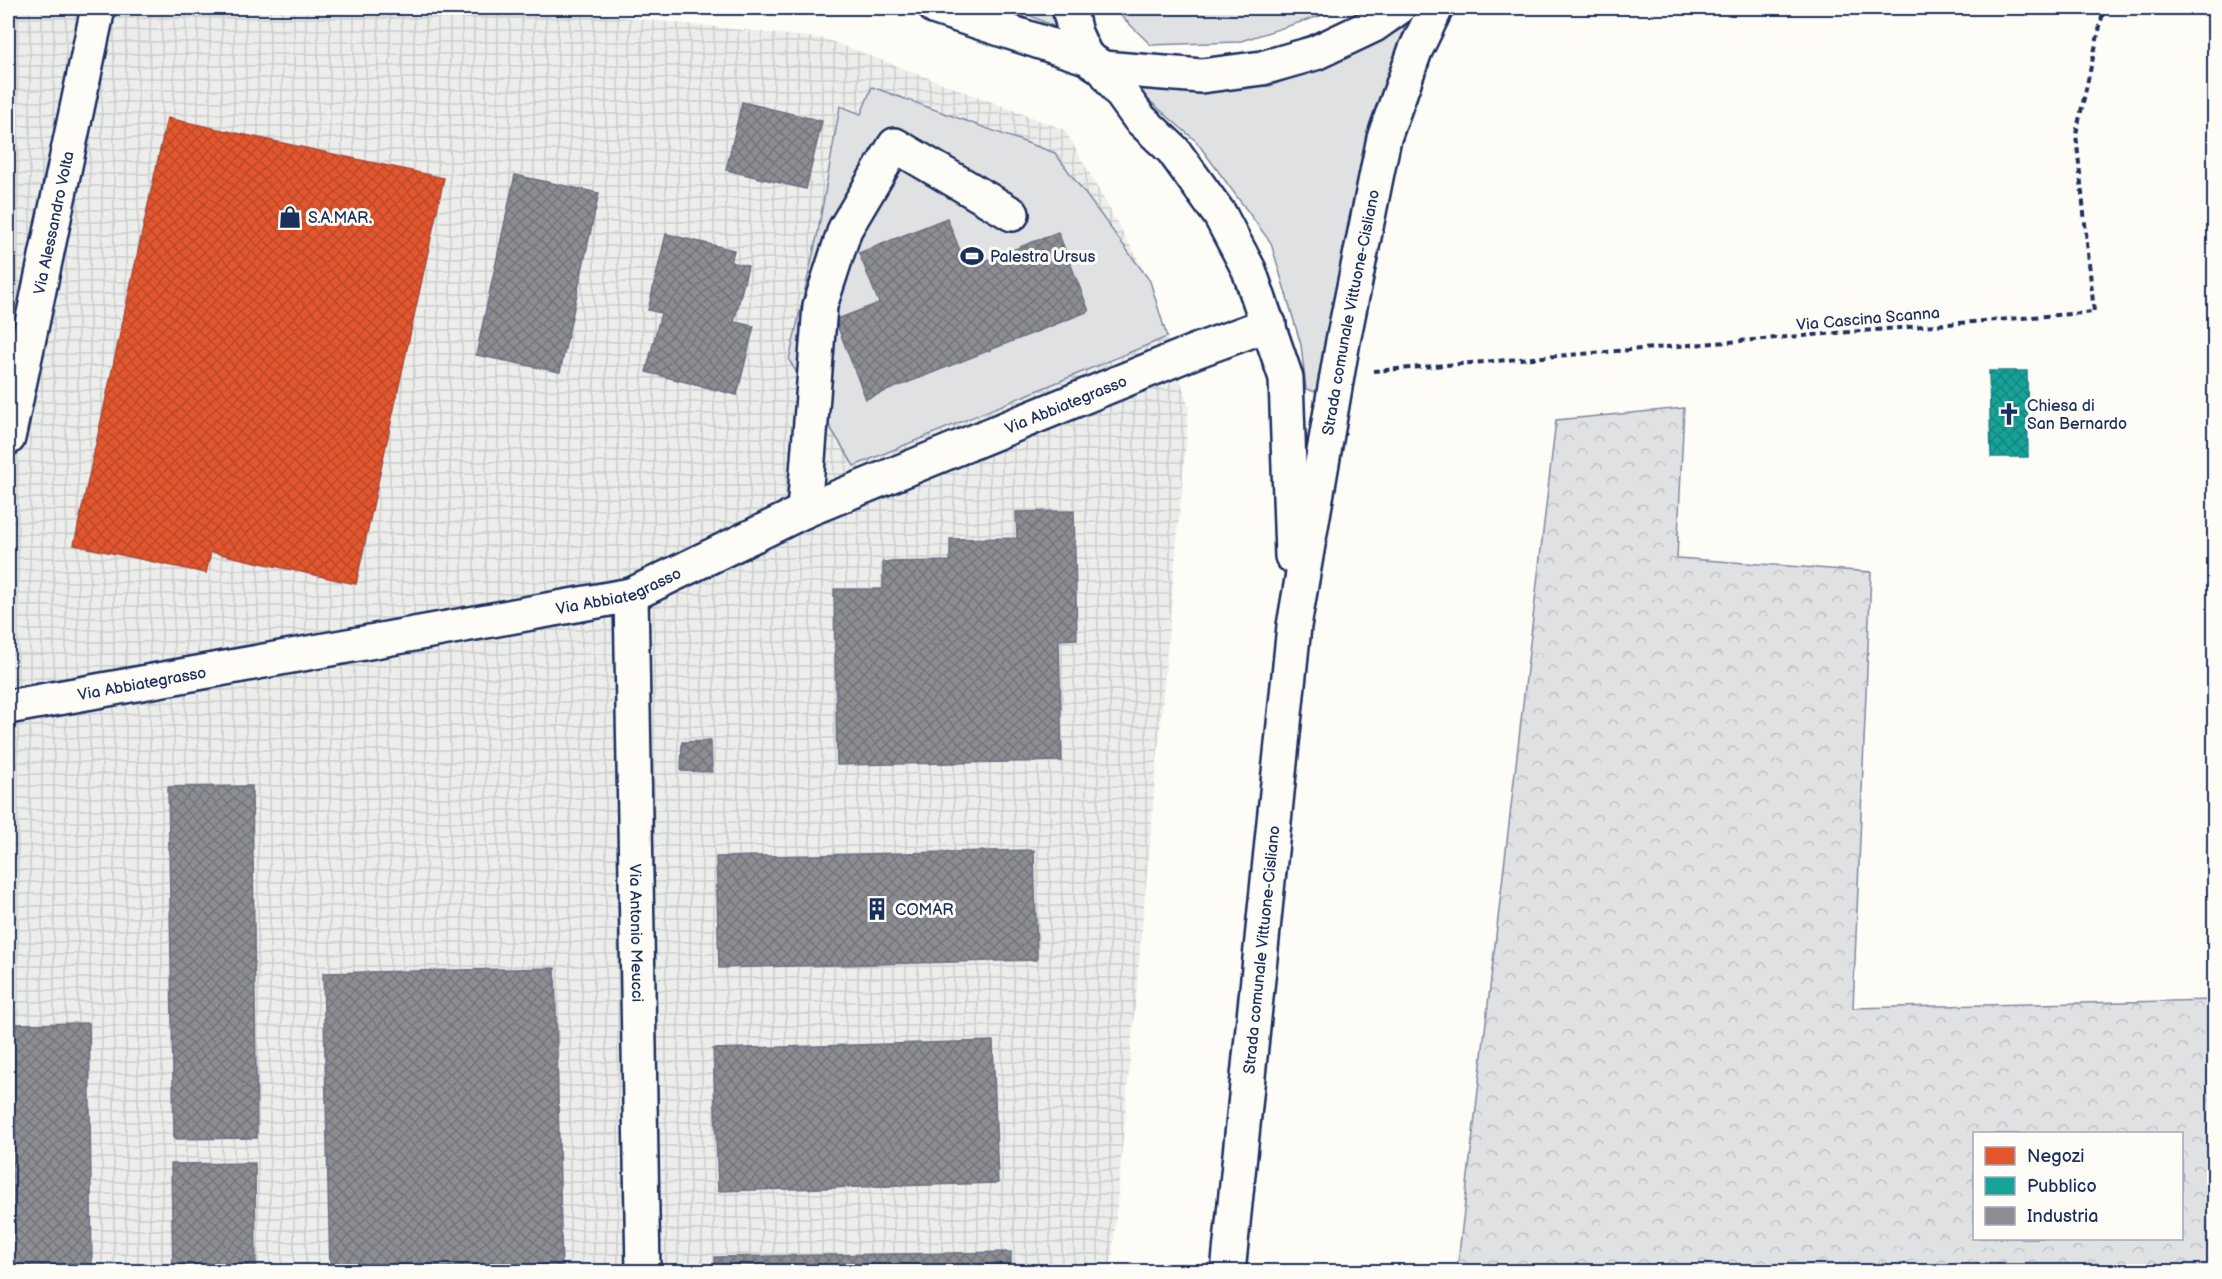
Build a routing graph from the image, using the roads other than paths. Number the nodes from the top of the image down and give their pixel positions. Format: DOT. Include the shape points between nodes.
graph roads {
  1 [pos="98,8"];
  2 [pos="936,8"];
  3 [pos="1069,8"];
  4 [pos="1398,8"];
  5 [pos="1436,8"];
  6 [pos="1095,62"];
  7 [pos="1012,214"];
  8 [pos="1269,324"];
  9 [pos="8,438"];
  10 [pos="804,511"];
  11 [pos="631,595"];
  12 [pos="1294,626"];
  13 [pos="8,707"];
  14 [pos="643,1272"];
  15 [pos="1228,1272"];
  1 -- 9 [label="main road, Via Alessandro Volta"];
  2 -- 6 [label="main road"];
  3 -- 6 [label="main road, Strada comunale Vittuone-Cisliano" via="1075,33"];
  4 -- 6 [label="main road" via="1374,26 1315,53 1262,68 1201,76"];
  5 -- 12 [label="main road, Strada comunale Vittuone-Cisliano" via="1415,51 1384,138 1337,374"];
  6 -- 8 [label="main road, Strada comunale Vittuone-Cisliano" via="1139,118 1173,150 1220,215 1249,270"];
  7 -- 10 [label="main road" via="895,145 845,229 820,306"];
  8 -- 10 [label="main road, Via Abbiategrasso"];
  8 -- 12 [label="main road, Strada comunale Vittuone-Cisliano" via="1286,378"];
  10 -- 11 [label="main road, Via Abbiategrasso"];
  11 -- 13 [label="main road, Via Abbiategrasso"];
  11 -- 14 [label="main road, Via Antonio Meucci"];
  12 -- 15 [label="main road, Strada comunale Vittuone-Cisliano"];
}
